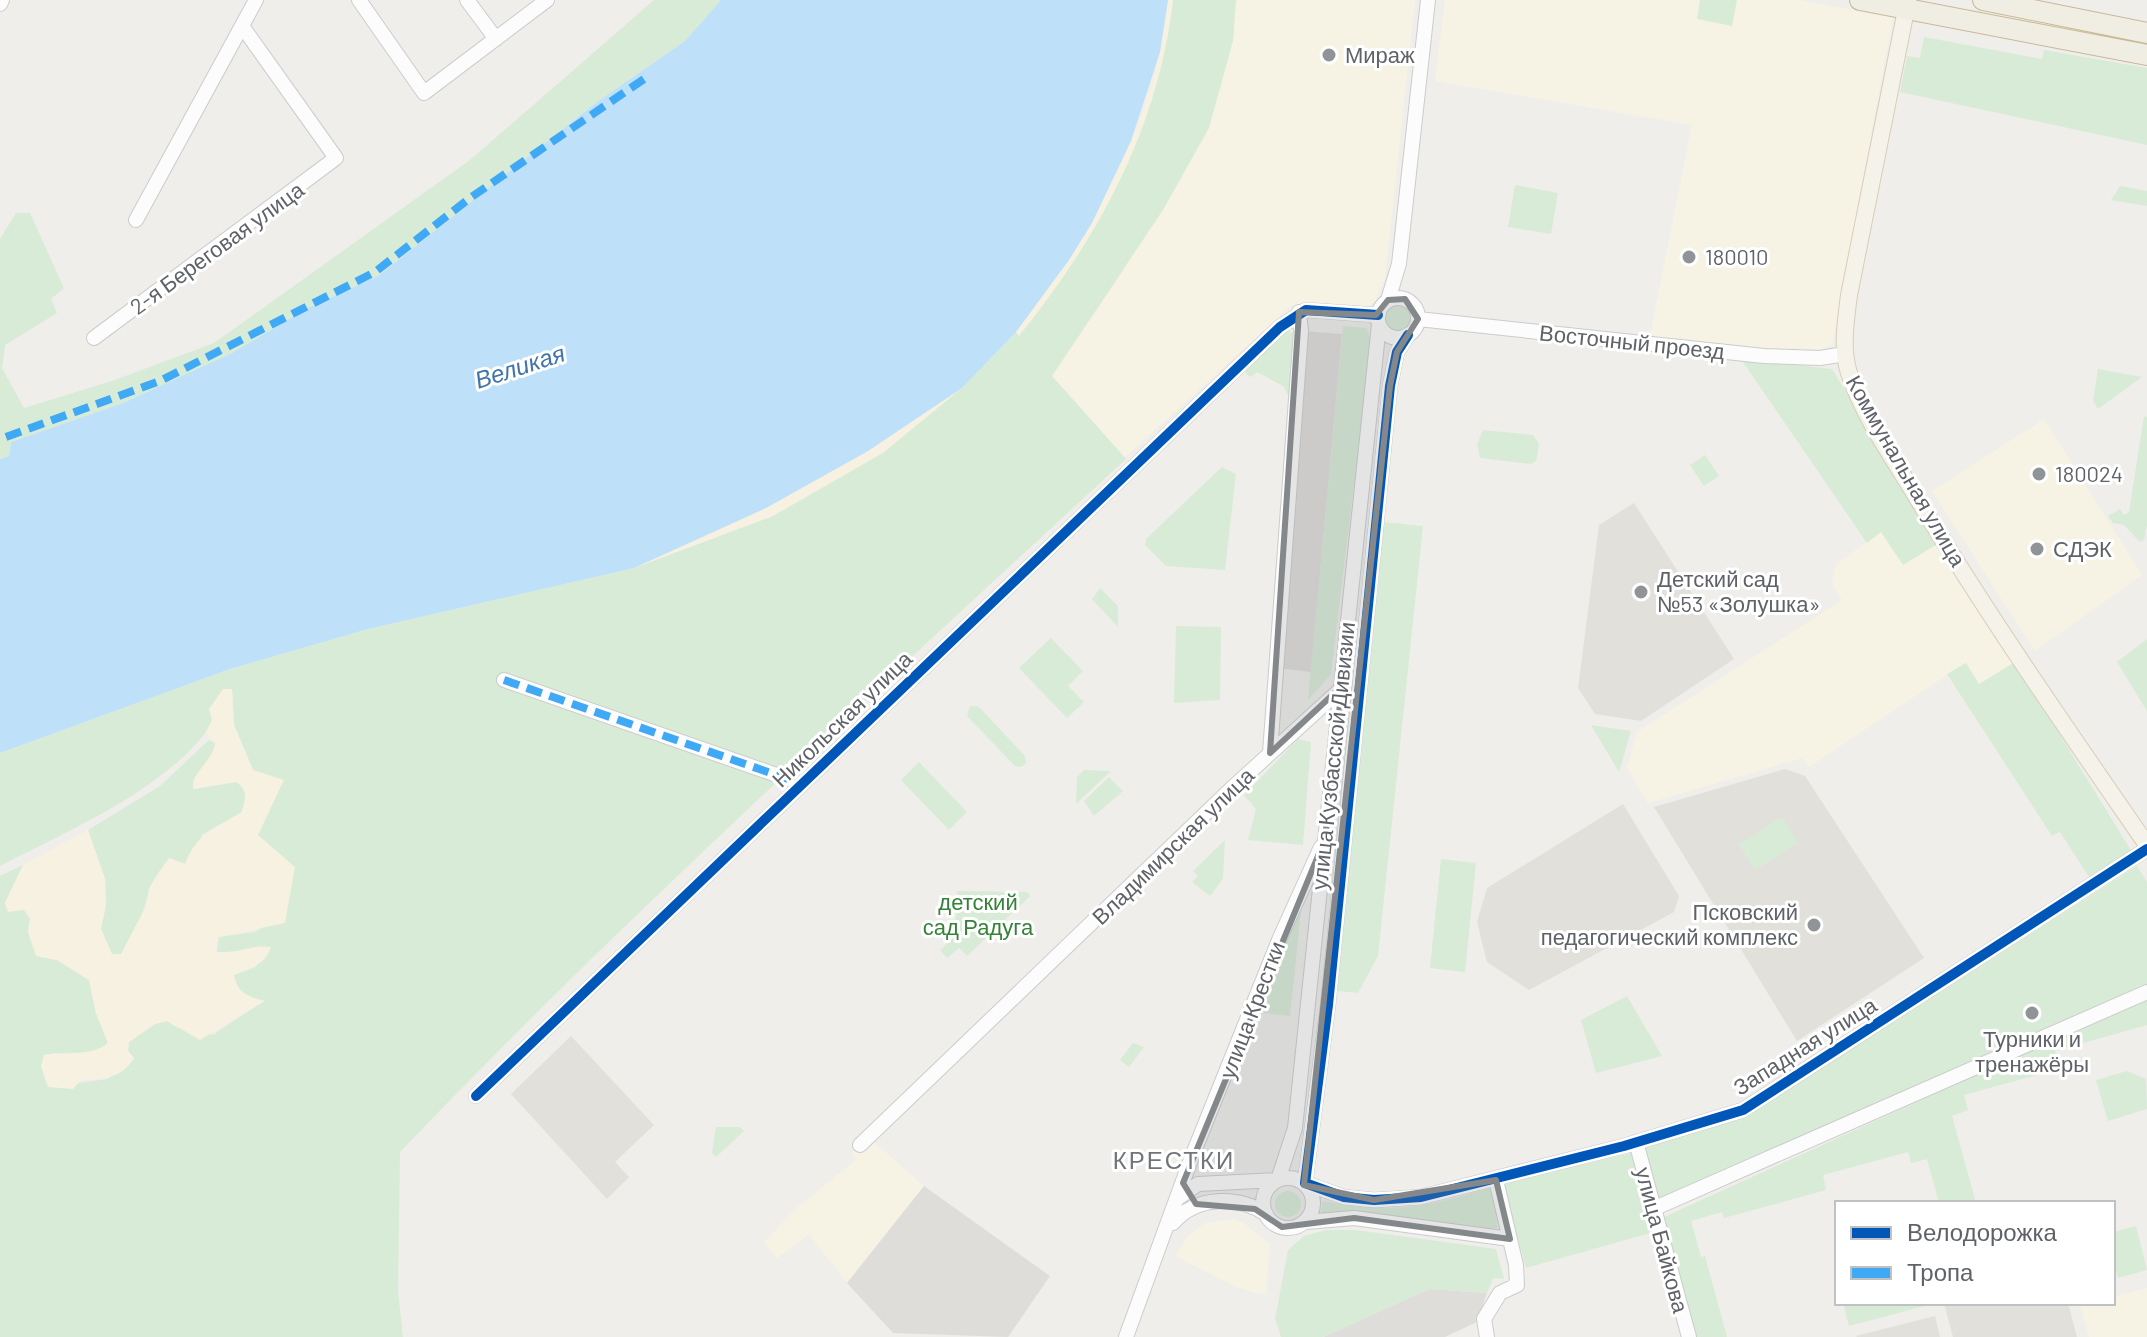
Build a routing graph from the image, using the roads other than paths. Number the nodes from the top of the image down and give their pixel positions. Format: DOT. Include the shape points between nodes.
graph roads {
  1 [pos="256,0"];
  2 [pos="359,0"];
  3 [pos="467,0"];
  4 [pos="547,0"];
  5 [pos="1428,0"];
  6 [pos="1860,0"];
  7 [pos="1983,0"];
  8 [pos="1907,4"];
  9 [pos="242,26"];
  10 [pos="2147,33"];
  11 [pos="496,39"];
  12 [pos="2147,55"];
  13 [pos="136,220"];
  14 [pos="1399,264"];
  15 [pos="1388,300"];
  16 [pos="1408,301"];
  17 [pos="1299,312"];
  18 [pos="1378,319"];
  19 [pos="1418,319"];
  20 [pos="1408,335"];
  21 [pos="94,338"];
  22 [pos="1845,354"];
  23 [pos="504,680"];
  24 [pos="1341,689"];
  25 [pos="1270,753"];
  26 [pos="788,779"];
  27 [pos="1325,839"];
  28 [pos="2147,847"];
  29 [pos="2147,992"];
  30 [pos="476,1096"];
  31 [pos="1636,1142"];
  32 [pos="860,1145"];
  33 [pos="1278,1180"];
  34 [pos="1496,1180"];
  35 [pos="1305,1183"];
  36 [pos="1182,1191"];
  37 [pos="1196,1204"];
  38 [pos="1653,1209"];
  39 [pos="1266,1214"];
  40 [pos="1305,1222"];
  41 [pos="1168,1229"];
  42 [pos="1510,1239"];
  43 [pos="1126,1337"];
  44 [pos="1487,1337"];
  45 [pos="1689,1337"];
  1 -- 9 [label="street"];
  2 -- 11 [label="street" via="424,93"];
  3 -- 11 [label="street"];
  4 -- 11 [label="street"];
  5 -- 14 [label="street, улица Кузбасской Дивизии"];
  6 -- 8 [label="highway"];
  7 -- 10 [label="highway"];
  8 -- 12 [label="highway"];
  8 -- 22 [label="main road, Коммунальная улица" via="1849,295"];
  9 -- 13 [label="street"];
  9 -- 21 [label="street, 2-я Береговая улица" via="336,155 333,162"];
  14 -- 15 [label="street, улица Кузбасской Дивизии"];
  14 -- 16 [label="street, улица Кузбасской Дивизии"];
  15 -- 16 [label="street"];
  15 -- 18 [label="street, улица Кузбасской Дивизии"];
  16 -- 19 [label="street, улица Кузбасской Дивизии"];
  17 -- 18 [label="street"];
  17 -- 25 [label="street, Владимирская улица"];
  17 -- 30 [label="street, Никольская улица"];
  18 -- 20 [label="street" via="1390,336"];
  18 -- 24 [label="street, улица Кузбасской Дивизии"];
  19 -- 20 [label="street, улица Кузбасской Дивизии"];
  19 -- 22 [label="street, Восточный проезд" via="1764,356"];
  20 -- 35 [label="street, улица Кузбасской Дивизии" via="1397,352 1390,386"];
  22 -- 28 [label="main road, Коммунальная улица" via="1852,381 1932,522"];
  23 -- 26 [label="street"];
  24 -- 25 [label="street"];
  24 -- 27 [label="street, улица Кузбасской Дивизии"];
  25 -- 32 [label="street, Владимирская улица"];
  27 -- 33 [label="street, улица Кузбасской Дивизии" via="1295,1128"];
  27 -- 36 [label="street, улица Крестки" via="1279,940"];
  28 -- 31 [label="street, Западная улица" via="1743,1110"];
  29 -- 38 [label="street"];
  31 -- 34 [label="street, Западная улица"];
  31 -- 38 [label="street, улица Байкова"];
  33 -- 35 [label="street"];
  33 -- 36 [label="street" via="1198,1184"];
  33 -- 39 [label="street" via="1264,1195"];
  34 -- 35 [label="street, Западная улица" via="1449,1192 1374,1200 1344,1197"];
  34 -- 42 [label="street"];
  35 -- 40 [label="street" via="1314,1200"];
  36 -- 37 [label="street"];
  36 -- 41 [label="street, улица Крестки"];
  37 -- 39 [label="street" via="1228,1202"];
  37 -- 41 [label="street"];
  38 -- 45 [label="street, улица Байкова"];
  39 -- 40 [label="street" via="1282,1227"];
  40 -- 42 [label="street" via="1354,1218"];
  41 -- 43 [label="street, улица Крестки"];
  42 -- 44 [label="street" via="1517,1285 1500,1293 1484,1319"];
}
